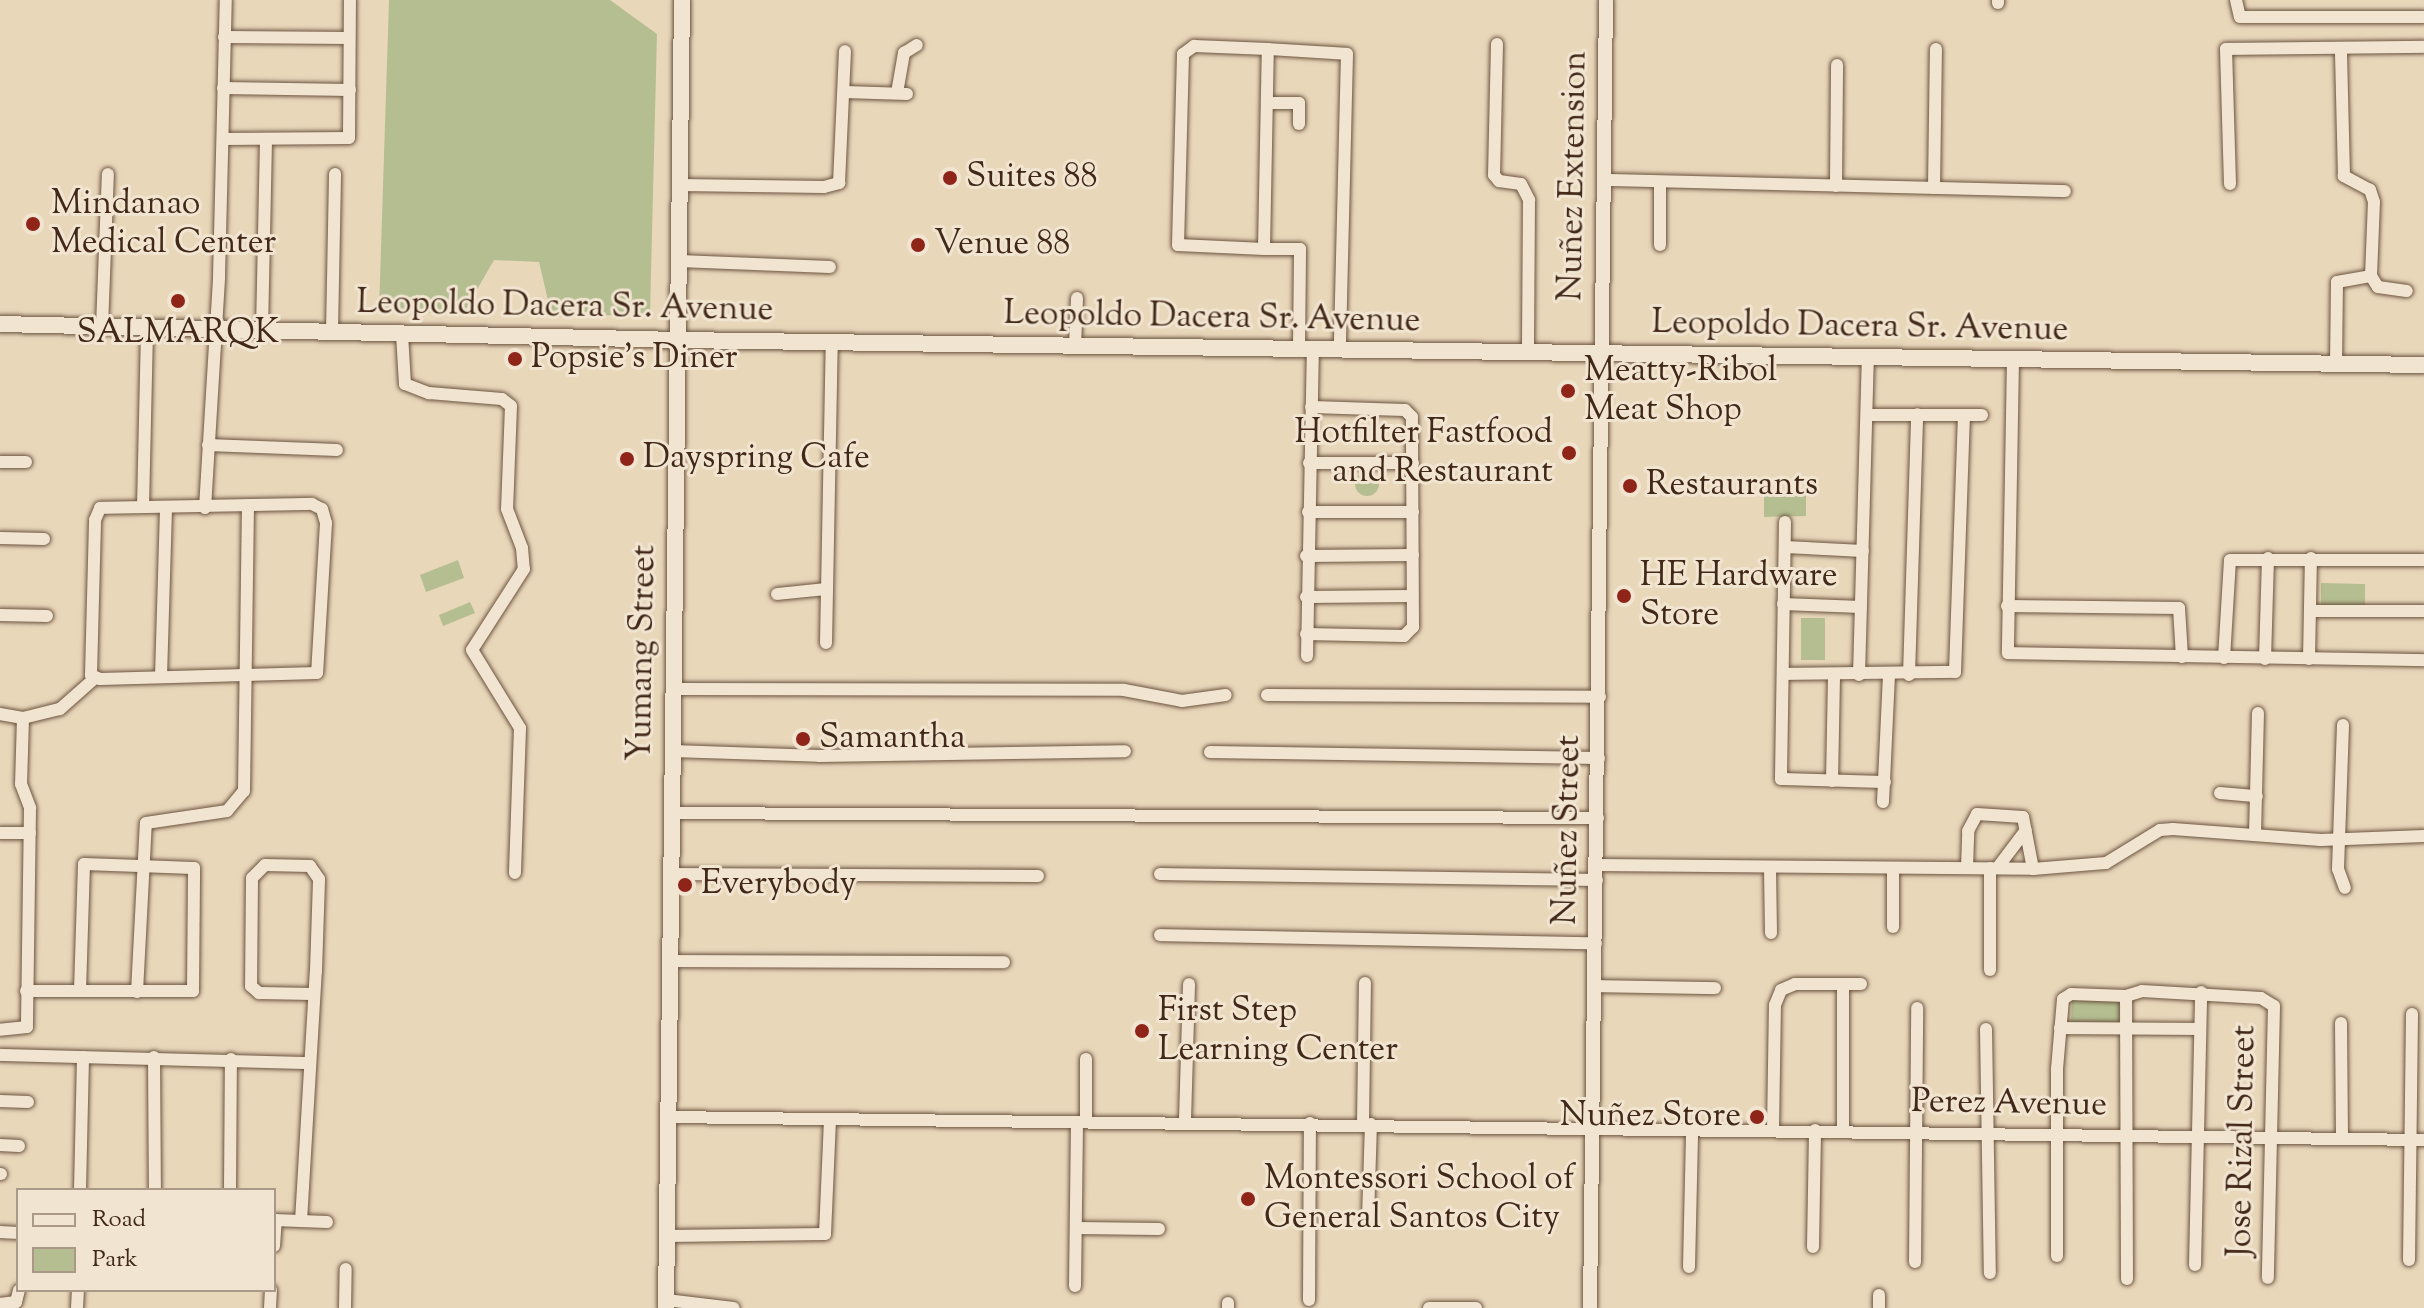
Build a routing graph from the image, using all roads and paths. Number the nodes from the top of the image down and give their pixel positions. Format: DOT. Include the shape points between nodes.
graph roads {
  1 [pos="226,0"];
  2 [pos="350,0"];
  3 [pos="682,0"];
  4 [pos="1606,0"];
  5 [pos="2236,0"];
  6 [pos="2424,17"];
  7 [pos="224,37"];
  8 [pos="349,38"];
  9 [pos="1497,44"];
  10 [pos="917,45"];
  11 [pos="2424,47"];
  12 [pos="1268,49"];
  13 [pos="1936,49"];
  14 [pos="2341,49"];
  15 [pos="845,51"];
  16 [pos="1837,65"];
  17 [pos="223,88"];
  18 [pos="350,90"];
  19 [pos="845,92"];
  20 [pos="1267,103"];
  21 [pos="1299,124"];
  22 [pos="223,139"];
  23 [pos="266,139"];
  24 [pos="108,174"];
  25 [pos="335,174"];
  26 [pos="1606,180"];
  27 [pos="1660,182"];
  28 [pos="2230,184"];
  29 [pos="680,185"];
  30 [pos="1836,186"];
  31 [pos="1934,188"];
  32 [pos="2065,191"];
  33 [pos="1660,245"];
  34 [pos="1264,249"];
  35 [pos="679,261"];
  36 [pos="830,267"];
  37 [pos="2371,276"];
  38 [pos="2407,291"];
  39 [pos="1077,298"];
  40 [pos="0,324"];
  41 [pos="102,327"];
  42 [pos="147,328"];
  43 [pos="217,329"];
  44 [pos="262,331"];
  45 [pos="332,332"];
  46 [pos="402,334"];
  47 [pos="678,340"];
  48 [pos="832,342"];
  49 [pos="1075,346"];
  50 [pos="1306,349"];
  51 [pos="1340,350"];
  52 [pos="1528,352"];
  53 [pos="1602,353"];
  54 [pos="1868,357"];
  55 [pos="2013,359"];
  56 [pos="2336,364"];
  57 [pos="2424,365"];
  58 [pos="1311,407"];
  59 [pos="1917,414"];
  60 [pos="1867,415"];
  61 [pos="1964,415"];
  62 [pos="1982,415"];
  63 [pos="208,445"];
  64 [pos="337,450"];
  65 [pos="0,462"];
  66 [pos="26,462"];
  67 [pos="1309,463"];
  68 [pos="1413,463"];
  69 [pos="248,505"];
  70 [pos="143,507"];
  71 [pos="166,507"];
  72 [pos="205,508"];
  73 [pos="1308,512"];
  74 [pos="1413,512"];
  75 [pos="1785,522"];
  76 [pos="0,538"];
  77 [pos="44,539"];
  78 [pos="1785,547"];
  79 [pos="1863,551"];
  80 [pos="1413,555"];
  81 [pos="1306,556"];
  82 [pos="2268,558"];
  83 [pos="2311,558"];
  84 [pos="2424,560"];
  85 [pos="825,589"];
  86 [pos="777,594"];
  87 [pos="1412,596"];
  88 [pos="1306,597"];
  89 [pos="1783,604"];
  90 [pos="2007,606"];
  91 [pos="1861,607"];
  92 [pos="2312,611"];
  93 [pos="2424,611"];
  94 [pos="0,615"];
  95 [pos="47,616"];
  96 [pos="1306,634"];
  97 [pos="826,643"];
  98 [pos="1307,656"];
  99 [pos="2182,657"];
  100 [pos="2224,658"];
  101 [pos="2265,659"];
  102 [pos="2309,659"];
  103 [pos="2424,660"];
  104 [pos="1783,674"];
  105 [pos="1834,674"];
  106 [pos="1859,675"];
  107 [pos="1889,675"];
  108 [pos="1909,675"];
  109 [pos="243,676"];
  110 [pos="161,677"];
  111 [pos="95,678"];
  112 [pos="673,689"];
  113 [pos="1226,695"];
  114 [pos="1267,695"];
  115 [pos="1600,697"];
  116 [pos="2258,713"];
  117 [pos="0,714"];
  118 [pos="23,718"];
  119 [pos="2343,725"];
  120 [pos="672,751"];
  121 [pos="1125,751"];
  122 [pos="1210,752"];
  123 [pos="1599,758"];
  124 [pos="1832,781"];
  125 [pos="1885,782"];
  126 [pos="2220,793"];
  127 [pos="2257,796"];
  128 [pos="1883,802"];
  129 [pos="670,813"];
  130 [pos="1598,818"];
  131 [pos="2026,830"];
  132 [pos="0,833"];
  133 [pos="30,833"];
  134 [pos="2255,835"];
  135 [pos="2424,836"];
  136 [pos="2343,837"];
  137 [pos="143,863"];
  138 [pos="1597,865"];
  139 [pos="1967,868"];
  140 [pos="1994,868"];
  141 [pos="1770,869"];
  142 [pos="2033,869"];
  143 [pos="1893,870"];
  144 [pos="515,873"];
  145 [pos="669,874"];
  146 [pos="1160,874"];
  147 [pos="1038,876"];
  148 [pos="1597,880"];
  149 [pos="2345,888"];
  150 [pos="1893,927"];
  151 [pos="1771,933"];
  152 [pos="1160,935"];
  153 [pos="1596,943"];
  154 [pos="668,961"];
  155 [pos="1004,962"];
  156 [pos="1990,970"];
  157 [pos="1365,983"];
  158 [pos="1189,984"];
  159 [pos="1843,984"];
  160 [pos="1861,984"];
  161 [pos="1595,986"];
  162 [pos="1715,988"];
  163 [pos="80,990"];
  164 [pos="26,991"];
  165 [pos="137,992"];
  166 [pos="2201,992"];
  167 [pos="313,994"];
  168 [pos="2126,996"];
  169 [pos="1917,1008"];
  170 [pos="2412,1014"];
  171 [pos="2341,1023"];
  172 [pos="2060,1028"];
  173 [pos="1986,1029"];
  174 [pos="2125,1029"];
  175 [pos="2199,1029"];
  176 [pos="0,1030"];
  177 [pos="0,1055"];
  178 [pos="83,1057"];
  179 [pos="154,1057"];
  180 [pos="231,1059"];
  181 [pos="1086,1059"];
  182 [pos="308,1063"];
  183 [pos="0,1101"];
  184 [pos="28,1102"];
  185 [pos="668,1117"];
  186 [pos="830,1120"];
  187 [pos="1185,1120"];
  188 [pos="1082,1122"];
  189 [pos="1310,1123"];
  190 [pos="1367,1123"];
  191 [pos="1773,1130"];
  192 [pos="1815,1130"];
  193 [pos="1843,1130"];
  194 [pos="1919,1130"];
  195 [pos="1692,1131"];
  196 [pos="1987,1131"];
  197 [pos="1594,1132"];
  198 [pos="2057,1132"];
  199 [pos="2126,1134"];
  200 [pos="2199,1135"];
  201 [pos="2272,1137"];
  202 [pos="2342,1138"];
  203 [pos="2418,1140"];
  204 [pos="0,1145"];
  205 [pos="19,1146"];
  206 [pos="80,1188"];
  207 [pos="155,1188"];
  208 [pos="230,1188"];
  209 [pos="1368,1218"];
  210 [pos="276,1220"];
  211 [pos="301,1221"];
  212 [pos="327,1222"];
  213 [pos="1076,1228"];
  214 [pos="1159,1229"];
  215 [pos="667,1236"];
  216 [pos="1813,1247"];
  217 [pos="2057,1256"];
  218 [pos="2409,1260"];
  219 [pos="1915,1262"];
  220 [pos="2195,1265"];
  221 [pos="1689,1267"];
  222 [pos="346,1269"];
  223 [pos="1990,1273"];
  224 [pos="2268,1278"];
  225 [pos="2127,1279"];
  226 [pos="1075,1286"];
  227 [pos="18,1292"];
  228 [pos="1309,1300"];
  229 [pos="0,1304"];
  230 [pos="666,1304"];
  231 [pos="345,1308"];
  232 [pos="734,1308"];
  233 [pos="1429,1308"];
  234 [pos="1476,1308"];
  235 [pos="1590,1308"];
  1 -- 7 [label="street"];
  2 -- 8 [label="street"];
  3 -- 29 [label="main road, Yumang Street"];
  4 -- 26 [label="street, Nuñez Extension"];
  5 -- 6 [label="street" via="2240,17"];
  7 -- 8 [label="street"];
  7 -- 17 [label="street"];
  8 -- 18 [label="street"];
  9 -- 52 [label="street" via="1494,175 1499,181 1521,184 1529,200"];
  10 -- 19 [label="street" via="904,53 902,94"];
  11 -- 14 [label="street"];
  12 -- 20 [label="street"];
  12 -- 34 [label="street" via="1194,46 1183,54 1178,245"];
  12 -- 51 [label="street" via="1347,54"];
  13 -- 31 [label="street"];
  14 -- 28 [label="street" via="2226,49"];
  14 -- 37 [label="street" via="2342,162 2346,179 2373,194"];
  15 -- 19 [label="street"];
  16 -- 30 [label="street"];
  17 -- 18 [label="street"];
  17 -- 22 [label="street"];
  18 -- 23 [label="street" via="347,139"];
  19 -- 29 [label="street" via="843,177 832,187"];
  20 -- 21 [label="street" via="1299,103"];
  20 -- 34 [label="street"];
  22 -- 23 [label="street"];
  22 -- 43 [label="street"];
  23 -- 44 [label="street"];
  24 -- 41 [label="street"];
  25 -- 45 [label="street"];
  26 -- 27 [label="street"];
  26 -- 53 [label="street, Nuñez Extension"];
  27 -- 30 [label="street"];
  27 -- 33 [label="street"];
  29 -- 35 [label="main road, Yumang Street"];
  30 -- 31 [label="street"];
  31 -- 32 [label="street"];
  34 -- 50 [label="street" via="1300,249"];
  35 -- 36 [label="street"];
  35 -- 47 [label="main road, Yumang Street"];
  37 -- 38 [label="street" via="2378,287"];
  37 -- 56 [label="street" via="2337,282"];
  39 -- 49 [label="street"];
  40 -- 41 [label="main road, Leopoldo Dacera Sr. Avenue"];
  41 -- 42 [label="main road, Leopoldo Dacera Sr. Avenue"];
  42 -- 43 [label="main road, Leopoldo Dacera Sr. Avenue"];
  42 -- 70 [label="street"];
  43 -- 44 [label="main road, Leopoldo Dacera Sr. Avenue"];
  43 -- 63 [label="street"];
  44 -- 45 [label="main road, Leopoldo Dacera Sr. Avenue"];
  45 -- 46 [label="main road, Leopoldo Dacera Sr. Avenue"];
  46 -- 47 [label="main road, Leopoldo Dacera Sr. Avenue"];
  46 -- 144 [label="street" via="405,384 429,393 502,399 511,406 507,509 524,569 472,650 520,728"];
  47 -- 48 [label="main road, Leopoldo Dacera Sr. Avenue"];
  47 -- 112 [label="main road, Yumang Street"];
  48 -- 49 [label="main road, Leopoldo Dacera Sr. Avenue"];
  48 -- 85 [label="street"];
  49 -- 50 [label="main road, Leopoldo Dacera Sr. Avenue"];
  50 -- 51 [label="main road, Leopoldo Dacera Sr. Avenue"];
  50 -- 58 [label="street"];
  51 -- 52 [label="main road, Leopoldo Dacera Sr. Avenue"];
  52 -- 53 [label="main road, Leopoldo Dacera Sr. Avenue"];
  53 -- 54 [label="main road, Leopoldo Dacera Sr. Avenue"];
  53 -- 115 [label="street, Nuñez Street"];
  54 -- 55 [label="main road, Leopoldo Dacera Sr. Avenue"];
  54 -- 60 [label="street"];
  55 -- 56 [label="main road, Leopoldo Dacera Sr. Avenue"];
  55 -- 90 [label="street"];
  56 -- 57 [label="main road, Leopoldo Dacera Sr. Avenue"];
  58 -- 67 [label="street"];
  58 -- 68 [label="street" via="1405,410 1413,421"];
  59 -- 60 [label="street"];
  59 -- 61 [label="street"];
  59 -- 108 [label="street"];
  60 -- 79 [label="street"];
  61 -- 62 [label="street"];
  61 -- 108 [label="street" via="1956,670 1951,675"];
  63 -- 64 [label="street"];
  63 -- 72 [label="street"];
  65 -- 66 [label="street"];
  67 -- 68 [label="street"];
  67 -- 73 [label="street"];
  68 -- 74 [label="street"];
  69 -- 72 [label="street"];
  69 -- 109 [label="street"];
  69 -- 109 [label="street" via="317,505 325,515 325,551 319,670 311,676"];
  70 -- 71 [label="street"];
  70 -- 111 [label="street" via="106,505 96,514 88,671"];
  71 -- 72 [label="street"];
  71 -- 110 [label="street"];
  73 -- 74 [label="street"];
  73 -- 81 [label="street"];
  74 -- 80 [label="street"];
  75 -- 78 [label="street"];
  76 -- 77 [label="street"];
  78 -- 79 [label="street"];
  78 -- 89 [label="street"];
  79 -- 91 [label="street"];
  80 -- 81 [label="street"];
  80 -- 87 [label="street"];
  81 -- 88 [label="street"];
  82 -- 83 [label="street"];
  82 -- 100 [label="street" via="2239,557 2228,563"];
  82 -- 101 [label="street"];
  83 -- 84 [label="street"];
  83 -- 92 [label="street"];
  85 -- 86 [label="street"];
  85 -- 97 [label="street"];
  87 -- 88 [label="street"];
  87 -- 96 [label="street" via="1413,627 1404,636"];
  88 -- 96 [label="street"];
  89 -- 91 [label="street"];
  89 -- 104 [label="street"];
  90 -- 99 [label="street" via="2179,608"];
  90 -- 99 [label="street" via="2006,650 2012,655"];
  91 -- 106 [label="street"];
  92 -- 93 [label="street"];
  92 -- 102 [label="street"];
  94 -- 95 [label="street"];
  96 -- 98 [label="street"];
  99 -- 100 [label="street"];
  100 -- 101 [label="street"];
  101 -- 102 [label="street"];
  102 -- 103 [label="street"];
  104 -- 105 [label="street"];
  104 -- 124 [label="street" via="1781,779"];
  105 -- 106 [label="street"];
  105 -- 124 [label="street"];
  106 -- 107 [label="street"];
  107 -- 108 [label="street"];
  107 -- 125 [label="street"];
  109 -- 110 [label="street"];
  109 -- 137 [label="street" via="247,774 240,801 227,811 146,823"];
  110 -- 111 [label="street"];
  111 -- 118 [label="street" via="60,709"];
  112 -- 113 [label="street" via="1124,690 1182,701"];
  112 -- 120 [label="main road, Yumang Street"];
  114 -- 115 [label="street"];
  115 -- 123 [label="street, Nuñez Street"];
  116 -- 127 [label="street"];
  117 -- 118 [label="street"];
  118 -- 133 [label="street" via="21,784 29,800"];
  119 -- 136 [label="street"];
  120 -- 121 [label="street" via="819,756"];
  120 -- 129 [label="main road, Yumang Street"];
  122 -- 123 [label="street"];
  123 -- 130 [label="street, Nuñez Street"];
  124 -- 125 [label="street"];
  125 -- 128 [label="street"];
  126 -- 127 [label="street"];
  127 -- 134 [label="street"];
  129 -- 130 [label="street"];
  129 -- 145 [label="main road, Yumang Street"];
  130 -- 138 [label="street, Nuñez Street"];
  131 -- 139 [label="street" via="2019,815 1975,815 1968,831"];
  131 -- 140 [label="street"];
  131 -- 142 [label="street"];
  132 -- 133 [label="street"];
  133 -- 164 [label="street"];
  134 -- 136 [label="street"];
  134 -- 142 [label="street" via="2160,830 2106,863"];
  135 -- 136 [label="street"];
  136 -- 149 [label="street" via="2338,869"];
  137 -- 163 [label="street" via="93,861 83,867"];
  137 -- 165 [label="street"];
  137 -- 165 [label="street" via="191,866 197,873 195,983 190,993"];
  138 -- 141 [label="street"];
  138 -- 148 [label="street, Nuñez Street"];
  139 -- 140 [label="street"];
  139 -- 143 [label="street"];
  140 -- 142 [label="street"];
  140 -- 156 [label="street"];
  141 -- 143 [label="street"];
  141 -- 151 [label="street"];
  143 -- 150 [label="street"];
  145 -- 147 [label="street"];
  145 -- 154 [label="main road, Yumang Street"];
  146 -- 148 [label="street"];
  148 -- 153 [label="street, Nuñez Street"];
  152 -- 153 [label="street"];
  153 -- 161 [label="street, Nuñez Street"];
  154 -- 155 [label="street"];
  154 -- 185 [label="main road, Yumang Street"];
  157 -- 190 [label="street"];
  158 -- 187 [label="street"];
  159 -- 160 [label="street"];
  159 -- 191 [label="street" via="1795,984 1777,997"];
  159 -- 193 [label="street"];
  161 -- 162 [label="street"];
  161 -- 197 [label="street, Nuñez Street"];
  163 -- 164 [label="street"];
  163 -- 165 [label="street"];
  164 -- 176 [label="street" via="26,1029"];
  166 -- 168 [label="street"];
  166 -- 175 [label="street"];
  166 -- 201 [label="street, Jose Rizal Street" via="2261,998 2274,1006"];
  167 -- 167 [label="street" via="259,993 251,986 252,878 265,865 304,865 318,872"];
  167 -- 182 [label="street"];
  168 -- 172 [label="street" via="2068,995"];
  168 -- 174 [label="street"];
  169 -- 194 [label="street"];
  170 -- 203 [label="street"];
  171 -- 202 [label="street"];
  172 -- 174 [label="street"];
  172 -- 198 [label="street"];
  173 -- 196 [label="street"];
  174 -- 175 [label="street"];
  174 -- 199 [label="street"];
  175 -- 200 [label="street"];
  177 -- 178 [label="street"];
  178 -- 179 [label="street"];
  178 -- 206 [label="street"];
  179 -- 180 [label="street"];
  179 -- 207 [label="street"];
  180 -- 182 [label="street"];
  180 -- 208 [label="street"];
  181 -- 188 [label="street"];
  182 -- 211 [label="street"];
  183 -- 184 [label="street"];
  185 -- 186 [label="street, Perez Avenue"];
  185 -- 215 [label="main road, Yumang Street"];
  186 -- 188 [label="street, Perez Avenue"];
  186 -- 215 [label="street" via="825,1234"];
  187 -- 188 [label="street, Perez Avenue"];
  187 -- 189 [label="street, Perez Avenue"];
  188 -- 213 [label="street"];
  189 -- 190 [label="street, Perez Avenue"];
  189 -- 228 [label="street"];
  190 -- 197 [label="street, Perez Avenue"];
  190 -- 209 [label="street"];
  191 -- 192 [label="street, Perez Avenue"];
  191 -- 195 [label="street, Perez Avenue"];
  192 -- 193 [label="street, Perez Avenue"];
  192 -- 216 [label="street"];
  193 -- 194 [label="street, Perez Avenue"];
  194 -- 196 [label="street, Perez Avenue"];
  194 -- 219 [label="street"];
  195 -- 197 [label="street, Perez Avenue"];
  195 -- 221 [label="street"];
  196 -- 198 [label="street, Perez Avenue"];
  196 -- 223 [label="street"];
  197 -- 235 [label="street, Nuñez Street"];
  198 -- 199 [label="street, Perez Avenue"];
  198 -- 217 [label="street"];
  199 -- 200 [label="street, Perez Avenue"];
  199 -- 225 [label="street"];
  200 -- 201 [label="street, Perez Avenue"];
  200 -- 220 [label="street"];
  201 -- 202 [label="street, Perez Avenue"];
  201 -- 224 [label="street, Jose Rizal Street"];
  202 -- 203 [label="street, Perez Avenue"];
  203 -- 218 [label="street"];
  204 -- 205 [label="street"];
  210 -- 211 [label="street"];
  211 -- 212 [label="street"];
  213 -- 214 [label="street"];
  213 -- 226 [label="street"];
  215 -- 230 [label="main road, Yumang Street"];
  222 -- 231 [label="street"];
  227 -- 229 [label="street" via="16,1302"];
  230 -- 232 [label="street"];
  233 -- 234 [label="street"];
}
